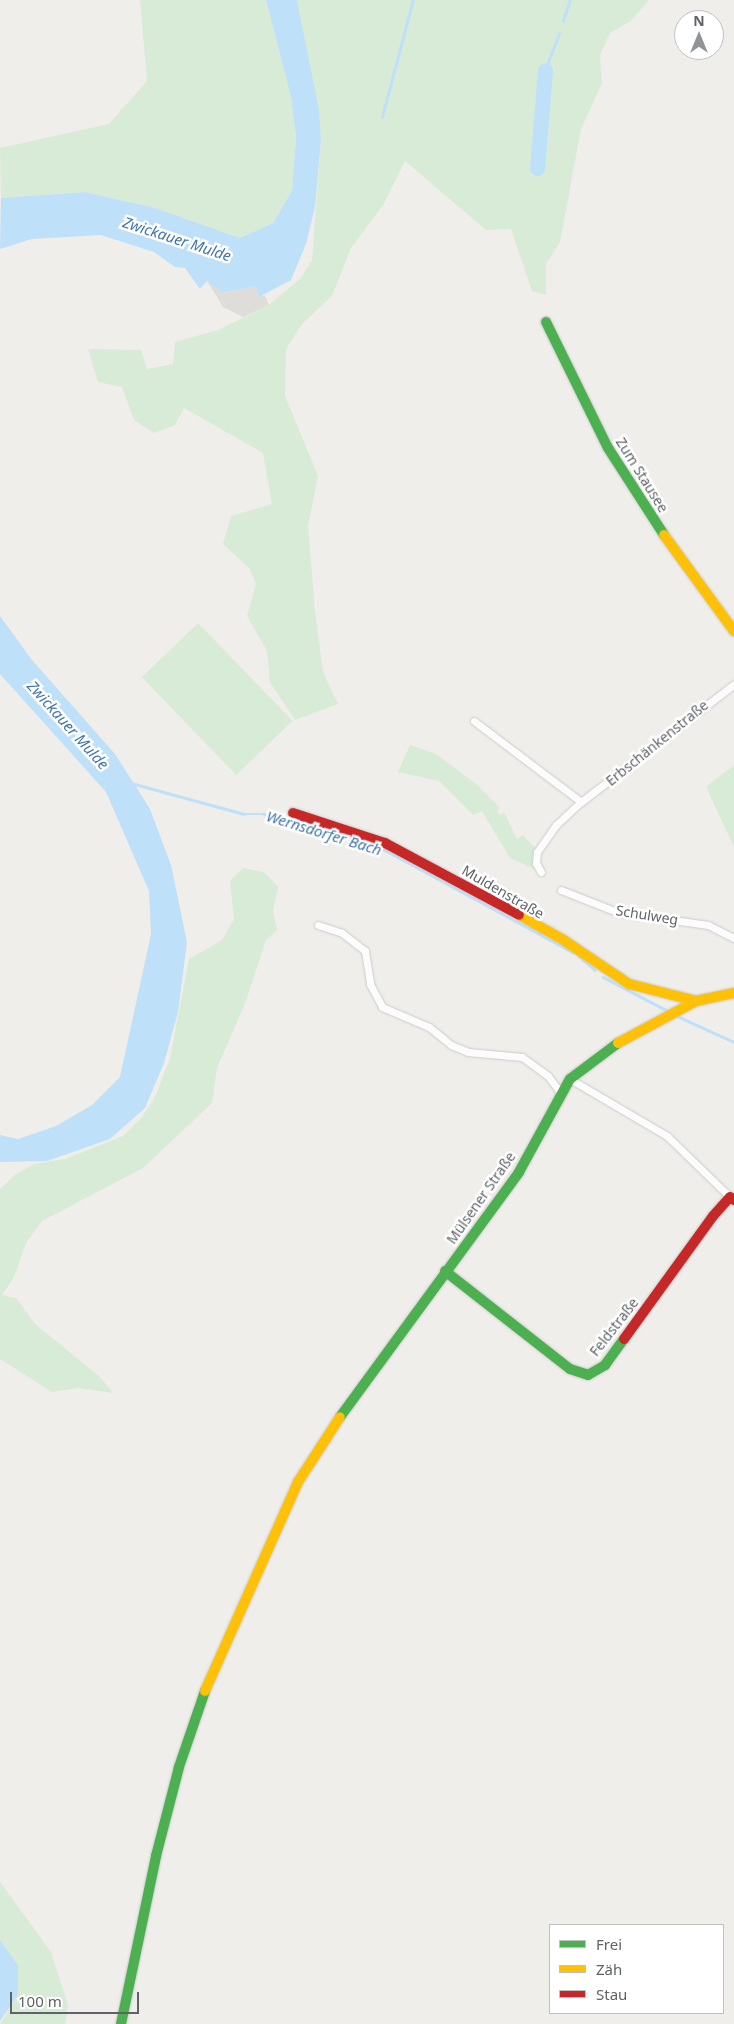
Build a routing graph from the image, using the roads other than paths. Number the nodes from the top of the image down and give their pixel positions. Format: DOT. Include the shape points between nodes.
graph roads {
  1 [pos="546,322"];
  2 [pos="734,631"];
  3 [pos="734,684"];
  4 [pos="474,721"];
  5 [pos="581,802"];
  6 [pos="293,813"];
  7 [pos="541,872"];
  8 [pos="561,890"];
  9 [pos="318,924"];
  10 [pos="734,938"];
  11 [pos="734,994"];
  12 [pos="696,1000"];
  13 [pos="570,1079"];
  14 [pos="561,1093"];
  15 [pos="732,1199"];
  16 [pos="445,1271"];
  17 [pos="121,2024"];
  1 -- 2 [label="street, Zum Stausee" via="608,448 674,550"];
  3 -- 5 [label="street, Erbschänkenstraße"];
  4 -- 5 [label="street"];
  5 -- 7 [label="street, Erbschänkenstraße" via="556,825 537,852 536,863"];
  6 -- 12 [label="street, Muldenstraße" via="385,843 562,939 629,984"];
  8 -- 10 [label="street, Schulweg" via="617,912 708,925"];
  9 -- 14 [label="street" via="342,933 365,951 370,984 382,1007 428,1027 468,1052 522,1057 548,1076"];
  11 -- 12 [label="street, Mülsener Straße" via="713,994"];
  12 -- 13 [label="street, Mülsener Straße" via="607,1049"];
  13 -- 14 [label="street, Mülsener Straße"];
  13 -- 15 [label="street, Feldstraße" via="667,1136"];
  14 -- 16 [label="street, Mülsener Straße" via="519,1172"];
  15 -- 16 [label="street, Feldstraße" via="605,1365 588,1375 570,1369"];
  16 -- 17 [label="street, Mülsener Straße" via="326,1436 298,1482 212,1670 182,1758 156,1856"];
}
